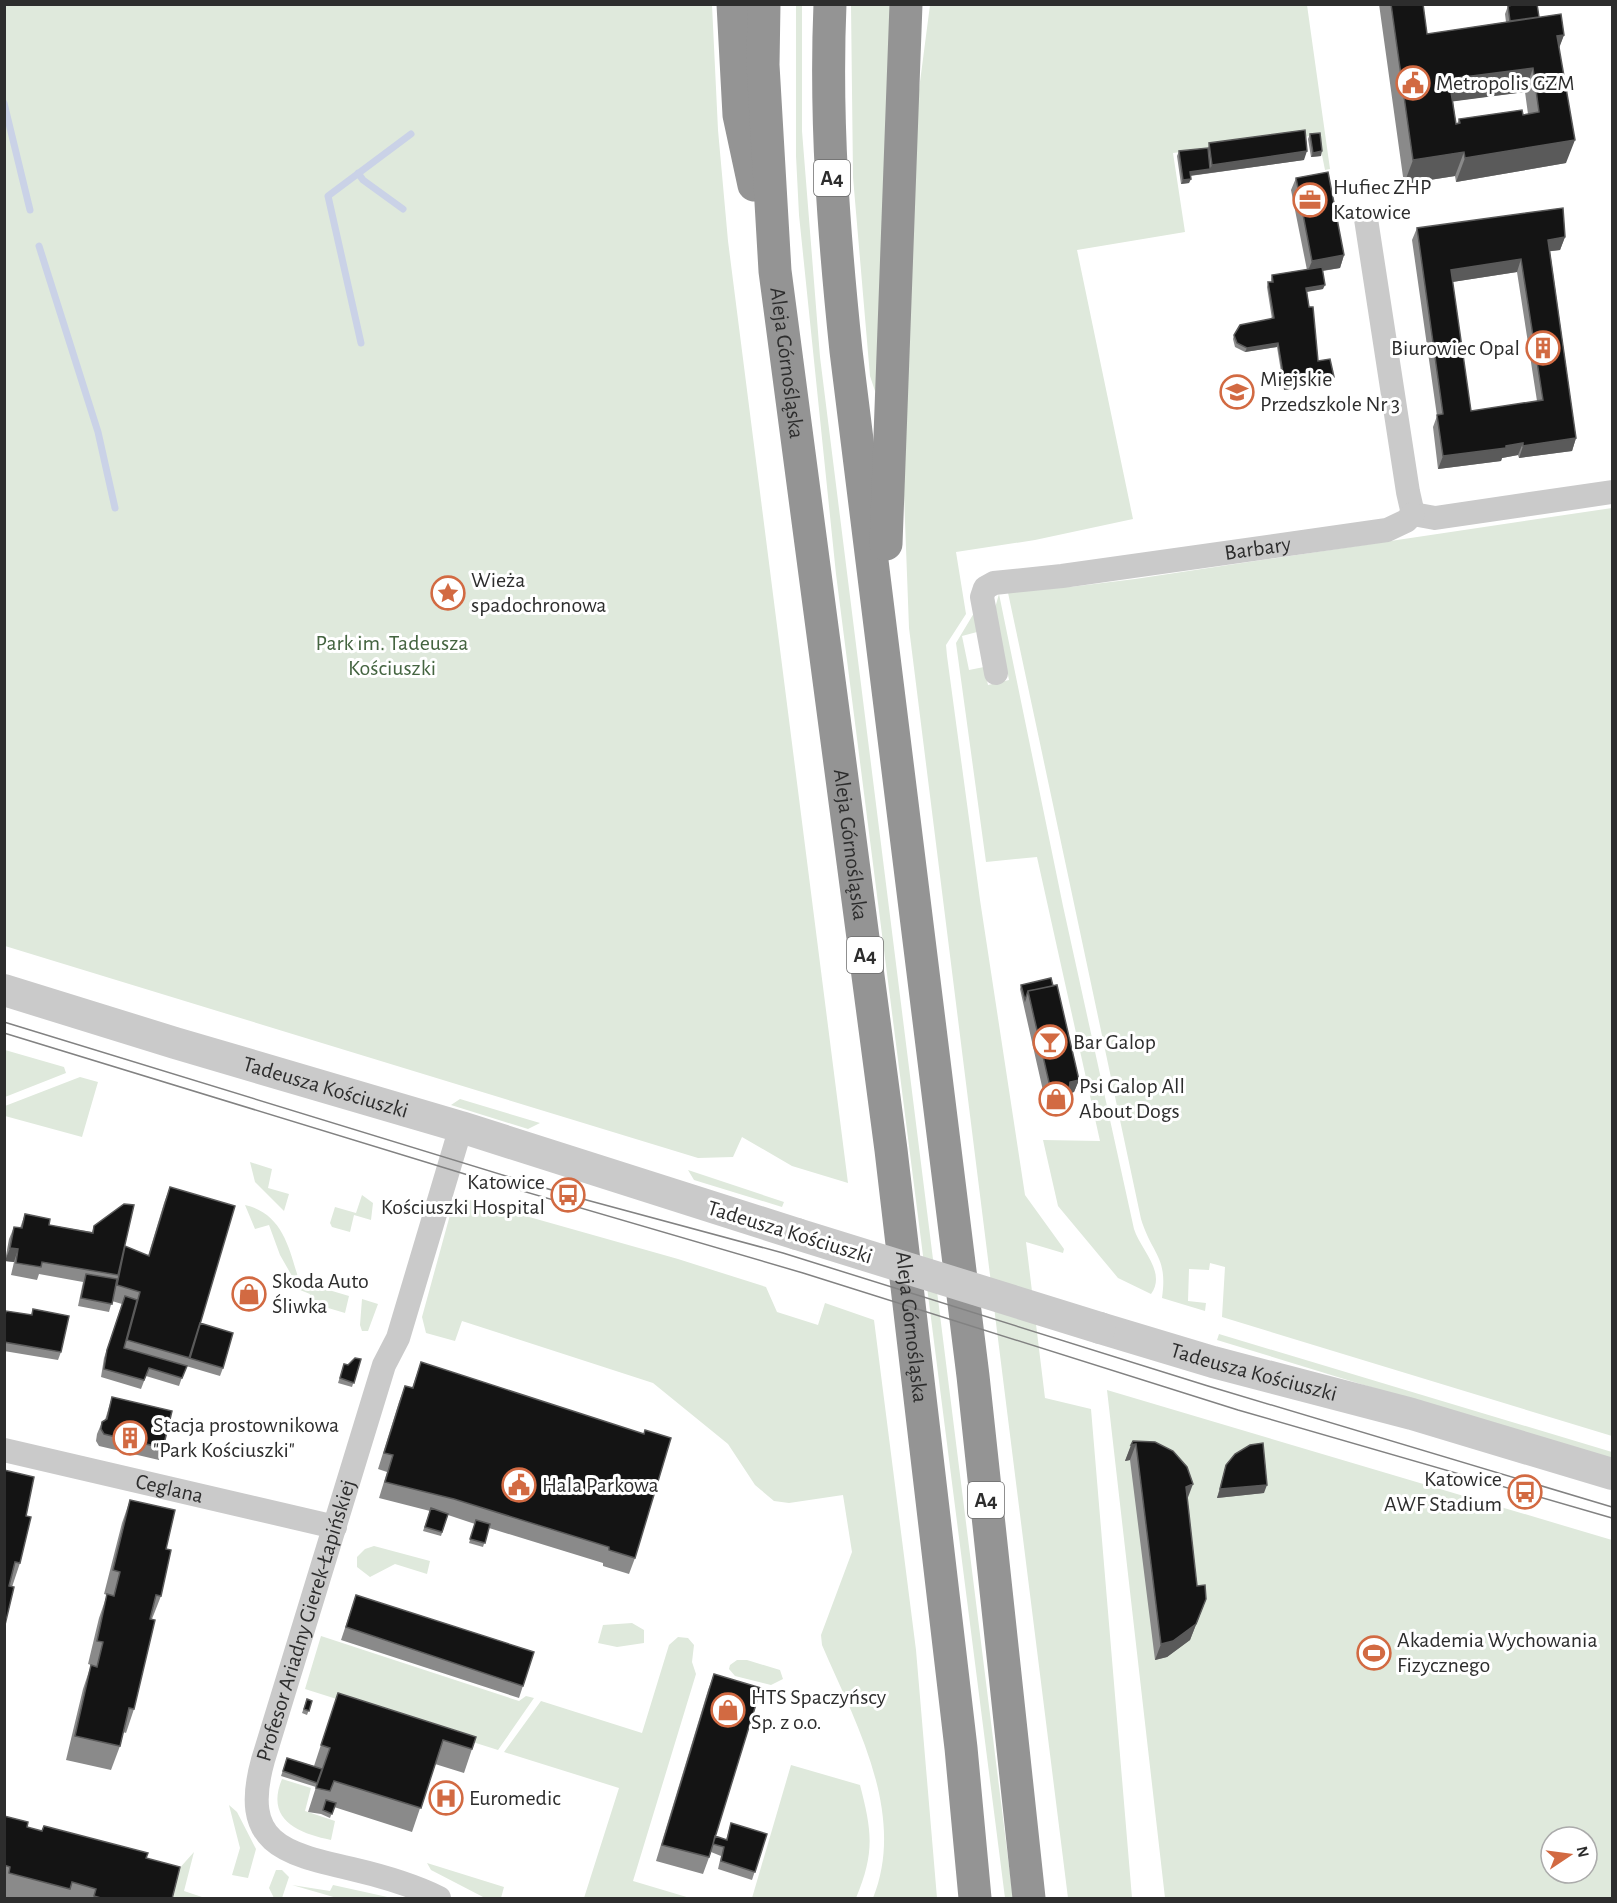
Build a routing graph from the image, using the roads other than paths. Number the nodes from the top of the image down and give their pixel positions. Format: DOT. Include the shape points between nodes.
graph roads {
  1 [pos="733,4"];
  2 [pos="764,4"];
  3 [pos="830,4"];
  4 [pos="906,4"];
  5 [pos="919,4"];
  6 [pos="906,70"];
  7 [pos="1366,219"];
  8 [pos="775,271"];
  9 [pos="1612,492"];
  10 [pos="1413,514"];
  11 [pos="882,651"];
  12 [pos="996,673"];
  13 [pos="4,990"];
  14 [pos="461,1127"];
  15 [pos="4,1450"];
  16 [pos="1612,1474"];
  17 [pos="335,1527"];
  18 [pos="439,1899"];
  19 [pos="975,1899"];
  20 [pos="1029,1899"];
  1 -- 8 [label="highway" via="739,115"];
  2 -- 8 [label="highway, Aleja Górnośląska / A4" via="763,65"];
  3 -- 11 [label="highway, A4" via="829,100 837,258"];
  4 -- 6 [label="highway"];
  5 -- 6 [label="highway"];
  6 -- 11 [label="highway"];
  7 -- 10 [label="street"];
  8 -- 19 [label="highway, Aleja Górnośląska / A4" via="891,1150"];
  9 -- 10 [label="street" via="1435,518"];
  10 -- 12 [label="street, Barbary" via="1387,530 994,583 982,597"];
  11 -- 20 [label="highway, A4" via="973,1376"];
  13 -- 14 [label="street, Tadeusza Kościuszki"];
  14 -- 16 [label="street, Tadeusza Kościuszki, bridge" via="1100,1328"];
  14 -- 17 [label="street, Profesor Ariadny Gierek-Łapińskiej" via="398,1338 384,1365"];
  15 -- 17 [label="street, Ceglana"];
  17 -- 18 [label="street, Profesor Ariadny Gierek-Łapińskiej" via="256,1785 257,1813 268,1834 286,1850 398,1880"];
}
